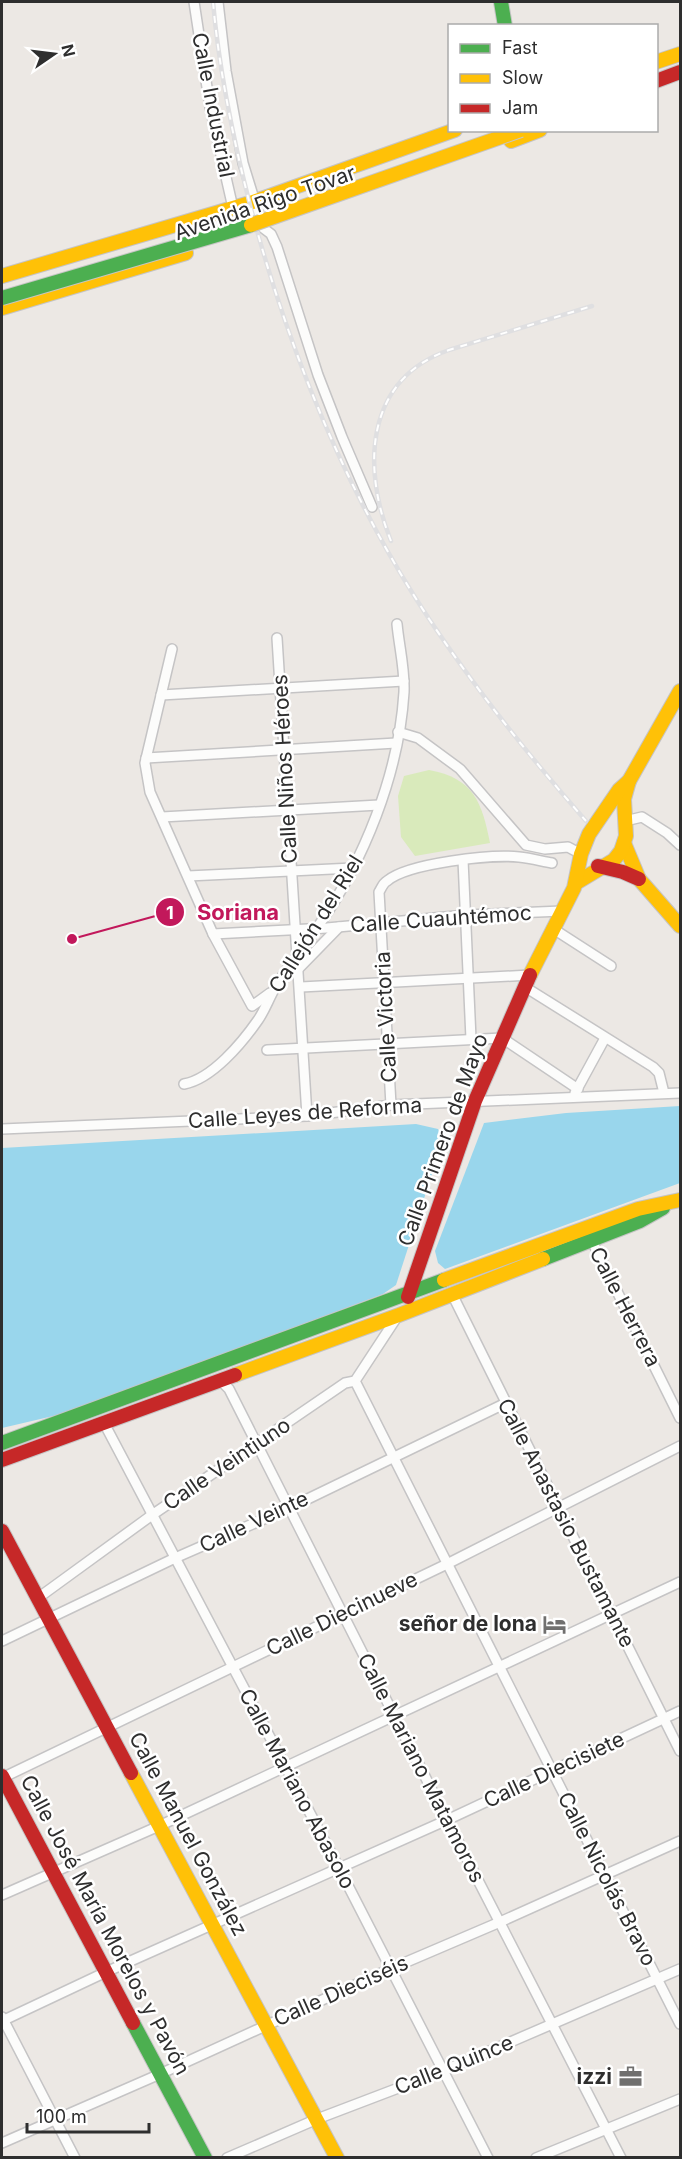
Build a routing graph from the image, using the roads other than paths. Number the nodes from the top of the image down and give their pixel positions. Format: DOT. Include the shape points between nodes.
graph roads {
  1 [pos="194,2"];
  2 [pos="218,2"];
  3 [pos="501,2"];
  4 [pos="505,24"];
  5 [pos="681,54"];
  6 [pos="658,62"];
  7 [pos="681,64"];
  8 [pos="681,72"];
  9 [pos="658,73"];
  10 [pos="681,78"];
  11 [pos="658,81"];
  12 [pos="658,87"];
  13 [pos="449,132"];
  14 [pos="486,132"];
  15 [pos="522,133"];
  16 [pos="286,189"];
  17 [pos="254,202"];
  18 [pos="233,208"];
  19 [pos="296,216"];
  20 [pos="202,217"];
  21 [pos="263,228"];
  22 [pos="199,249"];
  23 [pos="2,276"];
  24 [pos="2,289"];
  25 [pos="2,298"];
  26 [pos="2,308"];
  27 [pos="372,507"];
  28 [pos="397,624"];
  29 [pos="277,638"];
  30 [pos="172,649"];
  31 [pos="404,681"];
  32 [pos="280,687"];
  33 [pos="681,691"];
  34 [pos="160,695"];
  35 [pos="398,732"];
  36 [pos="396,743"];
  37 [pos="284,749"];
  38 [pos="146,758"];
  39 [pos="628,781"];
  40 [pos="379,806"];
  41 [pos="287,810"];
  42 [pos="162,817"];
  43 [pos="602,817"];
  44 [pos="625,821"];
  45 [pos="624,843"];
  46 [pos="526,845"];
  47 [pos="681,845"];
  48 [pos="582,854"];
  49 [pos="518,856"];
  50 [pos="464,863"];
  51 [pos="552,863"];
  52 [pos="601,867"];
  53 [pos="353,868"];
  54 [pos="291,871"];
  55 [pos="188,876"];
  56 [pos="639,879"];
  57 [pos="576,883"];
  58 [pos="562,911"];
  59 [pos="466,915"];
  60 [pos="381,922"];
  61 [pos="681,926"];
  62 [pos="339,927"];
  63 [pos="317,928"];
  64 [pos="552,928"];
  65 [pos="294,930"];
  66 [pos="213,934"];
  67 [pos="297,953"];
  68 [pos="610,966"];
  69 [pos="299,968"];
  70 [pos="470,978"];
  71 [pos="528,981"];
  72 [pos="384,983"];
  73 [pos="301,987"];
  74 [pos="272,992"];
  75 [pos="502,1038"];
  76 [pos="606,1038"];
  77 [pos="471,1039"];
  78 [pos="388,1044"];
  79 [pos="304,1048"];
  80 [pos="267,1050"];
  81 [pos="184,1084"];
  82 [pos="578,1089"];
  83 [pos="664,1093"];
  84 [pos="681,1093"];
  85 [pos="572,1098"];
  86 [pos="475,1101"];
  87 [pos="391,1105"];
  88 [pos="307,1116"];
  89 [pos="2,1129"];
  90 [pos="675,1202"];
  91 [pos="589,1235"];
  92 [pos="417,1270"];
  93 [pos="434,1283"];
  94 [pos="410,1292"];
  95 [pos="452,1294"];
  96 [pos="399,1314"];
  97 [pos="220,1380"];
  98 [pos="355,1381"];
  99 [pos="506,1403"];
  100 [pos="681,1418"];
  101 [pos="104,1423"];
  102 [pos="2,1443"];
  103 [pos="256,1445"];
  104 [pos="681,1446"];
  105 [pos="393,1456"];
  106 [pos="2,1460"];
  107 [pos="289,1508"];
  108 [pos="559,1509"];
  109 [pos="153,1515"];
  110 [pos="2,1531"];
  111 [pos="175,1558"];
  112 [pos="447,1563"];
  113 [pos="681,1582"];
  114 [pos="38,1598"];
  115 [pos="342,1614"];
  116 [pos="612,1614"];
  117 [pos="49,1620"];
  118 [pos="2,1641"];
  119 [pos="233,1666"];
  120 [pos="499,1667"];
  121 [pos="681,1711"];
  122 [pos="394,1716"];
  123 [pos="664,1719"];
  124 [pos="107,1728"];
  125 [pos="681,1751"];
  126 [pos="284,1766"];
  127 [pos="551,1770"];
  128 [pos="2,1777"];
  129 [pos="447,1820"];
  130 [pos="159,1826"];
  131 [pos="681,1840"];
  132 [pos="339,1868"];
  133 [pos="53,1872"];
  134 [pos="605,1875"];
  135 [pos="2,1895"];
  136 [pos="500,1922"];
  137 [pos="212,1925"];
  138 [pos="390,1969"];
  139 [pos="681,1969"];
  140 [pos="106,1972"];
  141 [pos="658,1979"];
  142 [pos="2,2020"];
  143 [pos="553,2024"];
  144 [pos="681,2024"];
  145 [pos="266,2025"];
  146 [pos="443,2071"];
  147 [pos="160,2074"];
  148 [pos="681,2099"];
  149 [pos="55,2118"];
  150 [pos="317,2119"];
  151 [pos="606,2128"];
  152 [pos="2,2143"];
  153 [pos="75,2157"];
  154 [pos="205,2157"];
  155 [pos="227,2157"];
  156 [pos="337,2157"];
  157 [pos="488,2157"];
  158 [pos="536,2157"];
  159 [pos="621,2157"];
  1 -- 18 [label="street, Calle Industrial" via="210,107"];
  2 -- 17 [label="street" via="235,124"];
  3 -- 4 [label="main road"];
  5 -- 6 [label="main road"];
  7 -- 9 [label="main road"];
  8 -- 11 [label="main road"];
  10 -- 12 [label="main road"];
  13 -- 16 [label="main road, Avenida Rigo Tovar"];
  14 -- 24 [label="main road, Avenida Rigo Tovar" via="242,217"];
  15 -- 19 [label="main road, Avenida Rigo Tovar"];
  15 -- 25 [label="main road, Avenida Rigo Tovar, bridge" via="245,227"];
  16 -- 17 [label="main road, Avenida Rigo Tovar"];
  16 -- 19 [label="main road" via="275,198 276,211 282,218"];
  17 -- 18 [label="main road, Avenida Rigo Tovar"];
  17 -- 21 [label="street"];
  18 -- 20 [label="main road, Avenida Rigo Tovar"];
  19 -- 21 [label="main road, Avenida Rigo Tovar"];
  20 -- 22 [label="main road" via="212,226 213,238"];
  20 -- 23 [label="main road, Avenida Rigo Tovar"];
  21 -- 22 [label="main road, Avenida Rigo Tovar"];
  21 -- 27 [label="street" via="277,247 318,375"];
  22 -- 26 [label="main road, Avenida Rigo Tovar"];
  28 -- 31 [label="street, Callejón del Riel"];
  29 -- 32 [label="street, Calle Niños Héroes"];
  30 -- 34 [label="street"];
  31 -- 32 [label="street"];
  31 -- 35 [label="street, Callejón del Riel"];
  32 -- 34 [label="street"];
  32 -- 37 [label="street, Calle Niños Héroes"];
  33 -- 39 [label="main road, Calle Primero de Mayo"];
  34 -- 38 [label="street"];
  35 -- 36 [label="street, Callejón del Riel"];
  35 -- 46 [label="street" via="418,738 460,769"];
  36 -- 37 [label="street"];
  36 -- 40 [label="street, Callejón del Riel"];
  37 -- 38 [label="street"];
  37 -- 41 [label="street, Calle Niños Héroes"];
  38 -- 42 [label="street" via="150,792"];
  39 -- 43 [label="main road, Calle Primero de Mayo"];
  39 -- 44 [label="main road, Calle Primero de Mayo"];
  40 -- 41 [label="street"];
  40 -- 53 [label="street, Callejón del Riel"];
  41 -- 42 [label="street"];
  41 -- 54 [label="street, Calle Niños Héroes"];
  42 -- 55 [label="street"];
  43 -- 44 [label="main road"];
  43 -- 48 [label="main road, Calle Primero de Mayo" via="589,834"];
  44 -- 45 [label="main road, Calle Primero de Mayo"];
  44 -- 47 [label="street" via="642,817"];
  45 -- 52 [label="main road" via="614,860"];
  45 -- 56 [label="main road"];
  46 -- 48 [label="street" via="545,849 568,847"];
  46 -- 49 [label="street"];
  48 -- 52 [label="main road"];
  48 -- 57 [label="main road, Calle Primero de Mayo"];
  49 -- 50 [label="street"];
  49 -- 51 [label="street"];
  50 -- 59 [label="street"];
  50 -- 60 [label="street, Calle Victoria" via="412,869 386,881 379,892"];
  52 -- 56 [label="main road"];
  52 -- 57 [label="main road"];
  53 -- 54 [label="street"];
  53 -- 63 [label="street, Callejón del Riel"];
  54 -- 55 [label="street"];
  54 -- 65 [label="street, Calle Niños Héroes"];
  55 -- 66 [label="street"];
  56 -- 61 [label="main road"];
  57 -- 58 [label="main road, Calle Primero de Mayo"];
  58 -- 59 [label="street, Calle Cuauhtémoc"];
  58 -- 64 [label="main road, Calle Primero de Mayo"];
  59 -- 60 [label="street, Calle Cuauhtémoc"];
  59 -- 70 [label="street"];
  60 -- 62 [label="street, Calle Cuauhtémoc"];
  60 -- 72 [label="street, Calle Victoria"];
  62 -- 63 [label="street, Calle Cuauhtémoc"];
  62 -- 69 [label="street"];
  63 -- 65 [label="street, Calle Cuauhtémoc"];
  63 -- 67 [label="street, Callejón del Riel"];
  64 -- 68 [label="street"];
  64 -- 71 [label="main road, Calle Primero de Mayo"];
  65 -- 66 [label="street, Calle Cuauhtémoc"];
  65 -- 67 [label="street, Calle Niños Héroes"];
  66 -- 74 [label="street" via="252,1006"];
  67 -- 69 [label="street, Calle Niños Héroes"];
  67 -- 74 [label="street, Callejón del Riel"];
  69 -- 73 [label="street, Calle Niños Héroes"];
  70 -- 71 [label="street"];
  70 -- 72 [label="street"];
  70 -- 77 [label="street"];
  71 -- 75 [label="main road, Calle Primero de Mayo"];
  71 -- 76 [label="street"];
  72 -- 73 [label="street"];
  72 -- 78 [label="street, Calle Victoria"];
  73 -- 79 [label="street, Calle Niños Héroes"];
  74 -- 81 [label="street, Callejón del Riel" via="259,1018 231,1054 195,1082"];
  75 -- 77 [label="street"];
  75 -- 82 [label="street"];
  75 -- 86 [label="main road, Calle Primero de Mayo"];
  76 -- 82 [label="street"];
  76 -- 83 [label="street" via="659,1073"];
  77 -- 78 [label="street"];
  78 -- 79 [label="street"];
  78 -- 87 [label="street, Calle Victoria"];
  79 -- 80 [label="street"];
  79 -- 88 [label="street, Calle Niños Héroes"];
  82 -- 85 [label="street"];
  83 -- 84 [label="street, Calle Leyes de Reforma"];
  83 -- 85 [label="street, Calle Leyes de Reforma"];
  85 -- 86 [label="street, Calle Leyes de Reforma"];
  86 -- 87 [label="street, Calle Leyes de Reforma"];
  86 -- 92 [label="main road, Calle Primero de Mayo"];
  87 -- 88 [label="street, Calle Leyes de Reforma"];
  88 -- 89 [label="street, Calle Leyes de Reforma"];
  90 -- 91 [label="main road" via="635,1210"];
  91 -- 93 [label="main road"];
  91 -- 95 [label="main road"];
  91 -- 100 [label="street, Calle Herrera"];
  92 -- 93 [label="main road" via="425,1280"];
  92 -- 94 [label="main road, Calle Primero de Mayo"];
  93 -- 94 [label="main road"];
  94 -- 96 [label="main road, Calle Primero de Mayo"];
  94 -- 102 [label="main road"];
  95 -- 96 [label="main road"];
  95 -- 99 [label="street, Calle Anastasio Bustamante"];
  96 -- 97 [label="main road"];
  96 -- 98 [label="street, Calle Veintiuno"];
  97 -- 101 [label="main road"];
  97 -- 103 [label="street, Calle Mariano Matamoros" via="229,1389"];
  98 -- 103 [label="street, Calle Veintiuno" via="345,1383"];
  98 -- 105 [label="street, Calle Nicolás Bravo"];
  99 -- 105 [label="street, Calle Veinte"];
  99 -- 108 [label="street, Calle Anastasio Bustamante"];
  101 -- 106 [label="main road"];
  101 -- 109 [label="street, Calle Mariano Abasolo"];
  103 -- 107 [label="street, Calle Mariano Matamoros"];
  103 -- 109 [label="street, Calle Veintiuno"];
  104 -- 108 [label="street, Calle Diecinueve"];
  105 -- 107 [label="street, Calle Veinte"];
  105 -- 112 [label="street, Calle Nicolás Bravo"];
  107 -- 111 [label="street, Calle Veinte"];
  107 -- 115 [label="street, Calle Mariano Matamoros"];
  108 -- 112 [label="street, Calle Diecinueve"];
  108 -- 116 [label="street, Calle Anastasio Bustamante"];
  109 -- 111 [label="street, Calle Mariano Abasolo"];
  109 -- 114 [label="street, Calle Veintiuno"];
  110 -- 114 [label="main road, Calle Manuel González"];
  111 -- 117 [label="street, Calle Veinte"];
  111 -- 119 [label="street, Calle Mariano Abasolo"];
  112 -- 115 [label="street, Calle Diecinueve"];
  112 -- 120 [label="street, Calle Nicolás Bravo"];
  113 -- 116 [label="street"];
  114 -- 117 [label="main road, Calle Manuel González"];
  115 -- 119 [label="street, Calle Diecinueve"];
  115 -- 122 [label="street, Calle Mariano Matamoros"];
  116 -- 120 [label="street"];
  116 -- 123 [label="street, Calle Anastasio Bustamante"];
  117 -- 118 [label="street, Calle Veinte"];
  117 -- 124 [label="main road, Calle Manuel González"];
  119 -- 124 [label="street, Calle Diecinueve"];
  119 -- 126 [label="street, Calle Mariano Abasolo"];
  120 -- 122 [label="street"];
  120 -- 127 [label="street, Calle Nicolás Bravo"];
  121 -- 123 [label="street, Calle Diecisiete"];
  122 -- 126 [label="street"];
  122 -- 129 [label="street, Calle Mariano Matamoros"];
  123 -- 125 [label="street, Calle Anastasio Bustamante"];
  123 -- 127 [label="street, Calle Diecisiete"];
  124 -- 128 [label="street, Calle Diecinueve"];
  124 -- 130 [label="main road, Calle Manuel González"];
  126 -- 130 [label="street"];
  126 -- 132 [label="street, Calle Mariano Abasolo"];
  127 -- 129 [label="street, Calle Diecisiete"];
  127 -- 134 [label="street, Calle Nicolás Bravo"];
  128 -- 133 [label="main road, Calle José María Morelos y Pavón"];
  129 -- 132 [label="street, Calle Diecisiete"];
  129 -- 136 [label="street, Calle Mariano Matamoros"];
  130 -- 133 [label="street"];
  130 -- 137 [label="main road, Calle Manuel González"];
  131 -- 134 [label="street, Calle Dieciséis"];
  132 -- 137 [label="street, Calle Diecisiete"];
  132 -- 138 [label="street, Calle Mariano Abasolo"];
  133 -- 135 [label="street"];
  133 -- 140 [label="main road, Calle José María Morelos y Pavón"];
  134 -- 136 [label="street, Calle Dieciséis"];
  134 -- 141 [label="street, Calle Nicolás Bravo"];
  136 -- 138 [label="street, Calle Dieciséis"];
  136 -- 143 [label="street, Calle Mariano Matamoros"];
  137 -- 140 [label="street, Calle Diecisiete"];
  137 -- 145 [label="main road, Calle Manuel González"];
  138 -- 145 [label="street, Calle Dieciséis"];
  138 -- 146 [label="street, Calle Mariano Abasolo"];
  139 -- 141 [label="street, Calle Quince"];
  140 -- 142 [label="street, Calle Diecisiete"];
  140 -- 147 [label="main road, Calle José María Morelos y Pavón"];
  141 -- 143 [label="street, Calle Quince"];
  141 -- 144 [label="street, Calle Nicolás Bravo"];
  142 -- 149 [label="street"];
  143 -- 146 [label="street, Calle Quince"];
  143 -- 151 [label="street, Calle Mariano Matamoros"];
  145 -- 147 [label="street, Calle Dieciséis"];
  145 -- 150 [label="main road, Calle Manuel González"];
  146 -- 150 [label="street, Calle Quince"];
  146 -- 157 [label="street, Calle Mariano Abasolo"];
  147 -- 149 [label="street, Calle Dieciséis"];
  147 -- 154 [label="main road, Calle José María Morelos y Pavón"];
  148 -- 151 [label="street"];
  149 -- 152 [label="street, Calle Dieciséis"];
  149 -- 153 [label="street"];
  150 -- 155 [label="street, Calle Quince"];
  150 -- 156 [label="main road, Calle Manuel González"];
  151 -- 158 [label="street"];
  151 -- 159 [label="street, Calle Mariano Matamoros"];
}
